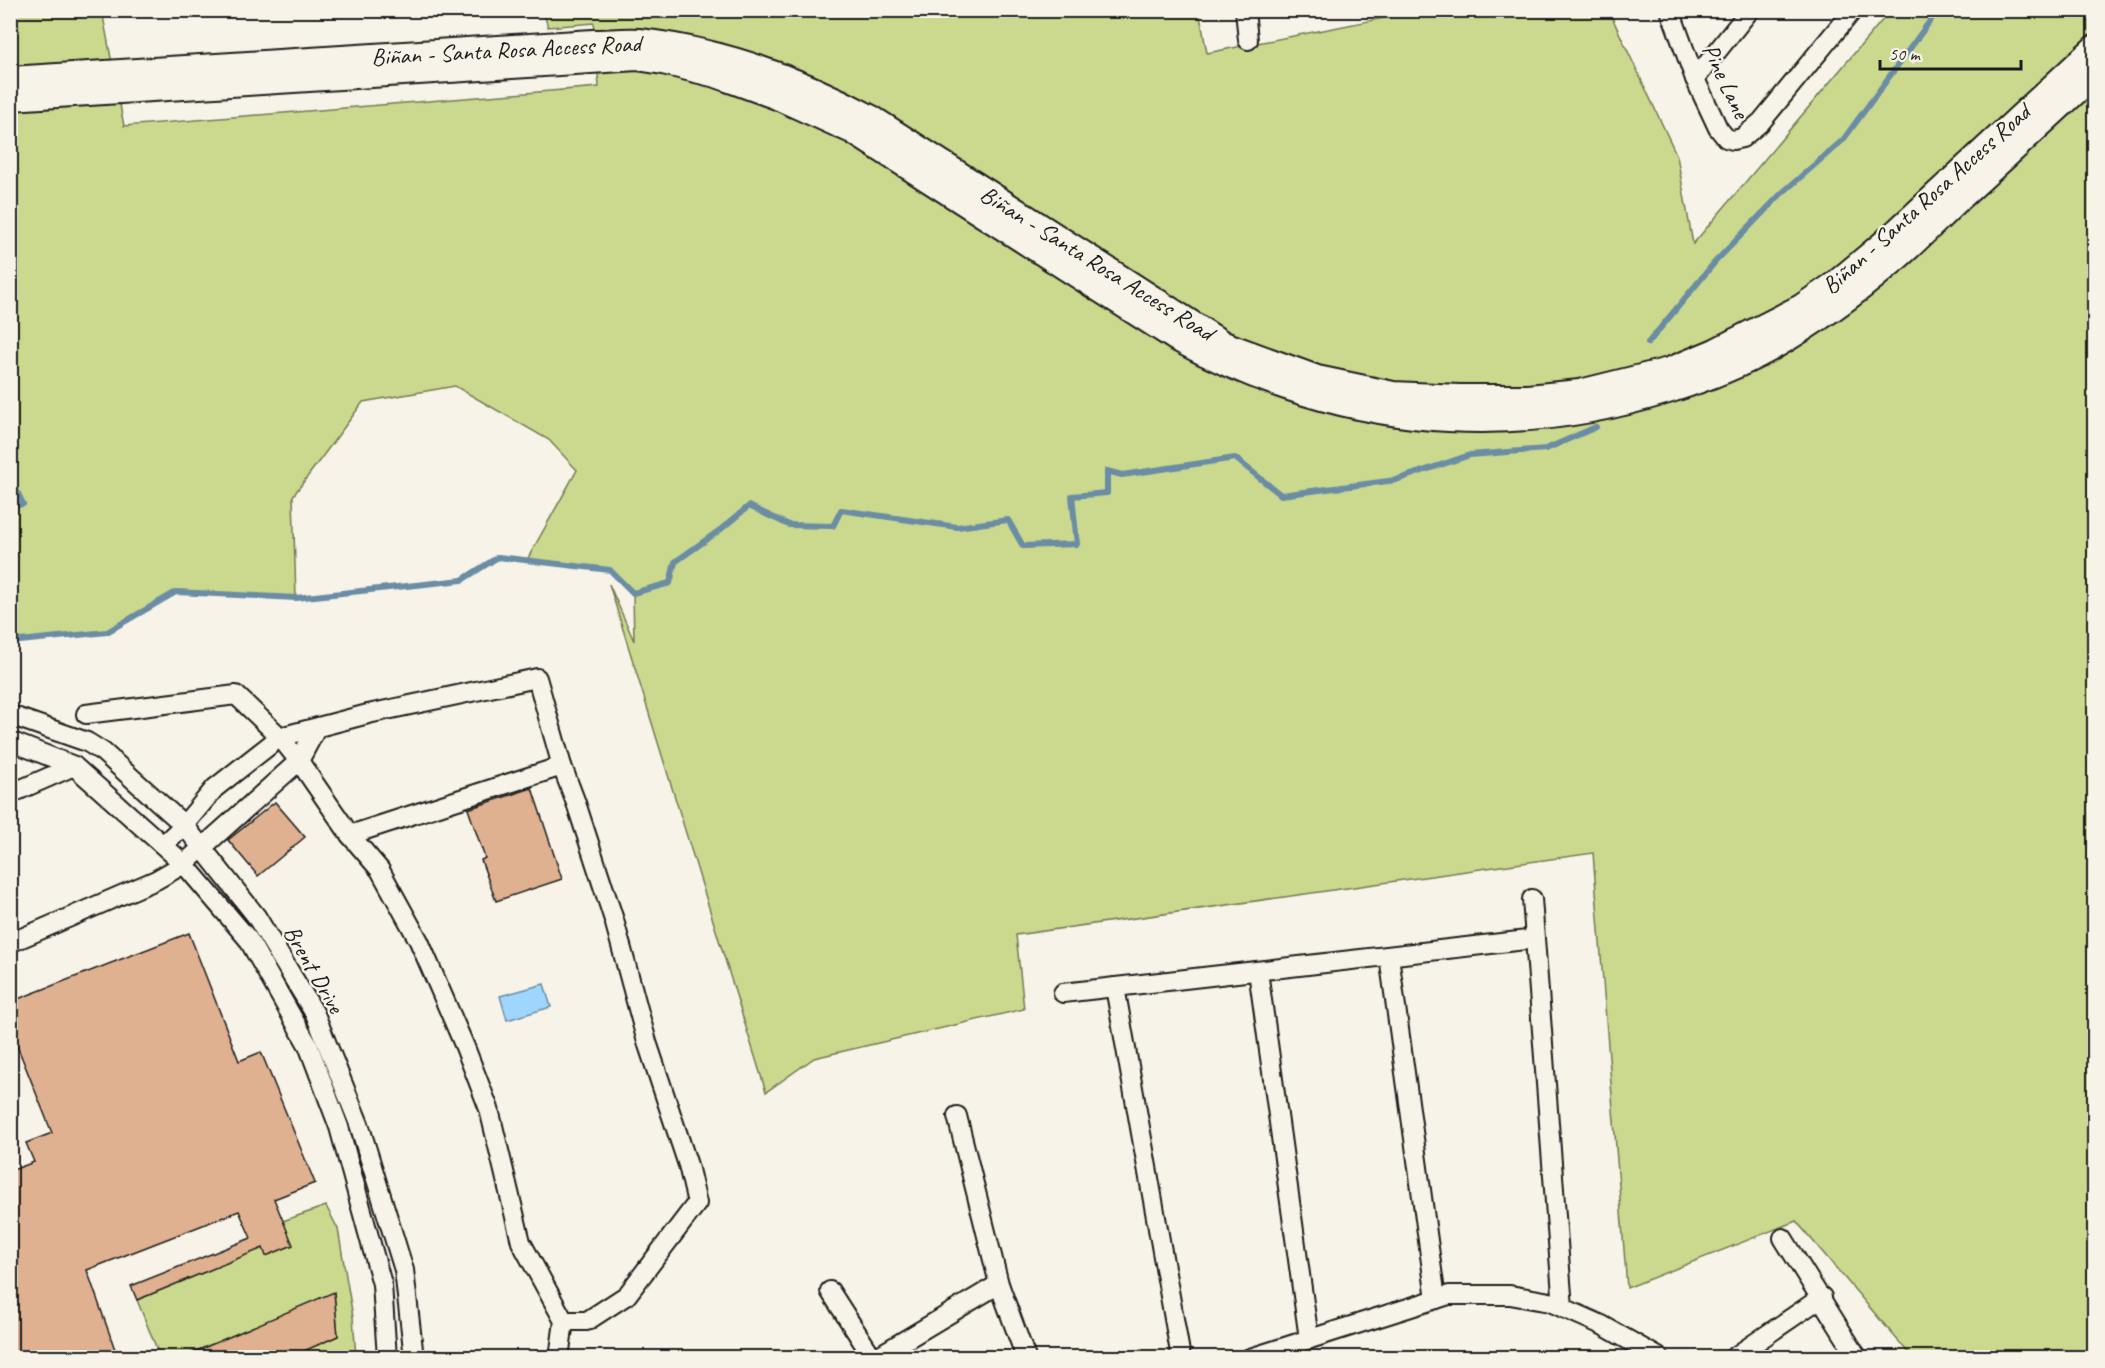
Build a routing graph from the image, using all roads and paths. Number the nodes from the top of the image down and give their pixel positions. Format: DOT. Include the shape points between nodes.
graph roads {
  1 [pos="1245,10"];
  2 [pos="1670,10"];
  3 [pos="1750,10"];
  4 [pos="1853,10"];
  5 [pos="1248,40"];
  6 [pos="2094,48"];
  7 [pos="2094,75"];
  8 [pos="10,79"];
  9 [pos="1695,79"];
  10 [pos="68,84"];
  11 [pos="2070,84"];
  12 [pos="10,98"];
  13 [pos="86,714"];
  14 [pos="10,715"];
  15 [pos="315,729"];
  16 [pos="280,737"];
  17 [pos="10,741"];
  18 [pos="299,761"];
  19 [pos="74,766"];
  20 [pos="562,766"];
  21 [pos="10,794"];
  22 [pos="184,825"];
  23 [pos="350,835"];
  24 [pos="164,844"];
  25 [pos="203,848"];
  26 [pos="184,864"];
  27 [pos="1532,899"];
  28 [pos="1535,939"];
  29 [pos="10,943"];
  30 [pos="1389,956"];
  31 [pos="1258,971"];
  32 [pos="1115,987"];
  33 [pos="1063,993"];
  34 [pos="957,1116"];
  35 [pos="359,1124"];
  36 [pos="339,1127"];
  37 [pos="1784,1238"];
  38 [pos="999,1284"];
  39 [pos="830,1292"];
  40 [pos="1822,1297"];
  41 [pos="1436,1299"];
  42 [pos="1563,1308"];
  43 [pos="564,1321"];
  44 [pos="1310,1339"];
  45 [pos="387,1358"];
  46 [pos="414,1358"];
  47 [pos="559,1358"];
  48 [pos="874,1358"];
  49 [pos="1026,1358"];
  50 [pos="1181,1358"];
  51 [pos="1250,1358"];
  52 [pos="1660,1358"];
  53 [pos="1733,1358"];
  54 [pos="1858,1358"];
  1 -- 5 [label="street"];
  2 -- 9 [label="street, Pine Lane"];
  3 -- 9 [label="street"];
  4 -- 9 [label="street, Pine Lane" via="1761,122 1737,140 1726,138 1718,128"];
  6 -- 11 [label="main road, Biñan - Santa Rosa Access Road"];
  7 -- 11 [label="main road, Biñan - Santa Rosa Access Road"];
  8 -- 10 [label="main road, Biñan - Santa Rosa Access Road"];
  10 -- 11 [label="main road, Biñan - Santa Rosa Access Road" via="637,50 704,52 794,81 872,118 1175,326 1306,374 1393,394 1528,397 1672,379 1715,351 1801,308 1836,283"];
  10 -- 12 [label="main road, Biñan - Santa Rosa Access Road"];
  13 -- 16 [label="street" via="236,695"];
  14 -- 22 [label="street, Brent Drive" via="87,742 103,752"];
  15 -- 16 [label="street"];
  15 -- 18 [label="street"];
  15 -- 20 [label="street" via="537,678"];
  16 -- 18 [label="street"];
  16 -- 22 [label="street" via="215,788"];
  17 -- 19 [label="street, Brent Drive"];
  18 -- 23 [label="street"];
  18 -- 25 [label="street"];
  19 -- 21 [label="street"];
  19 -- 24 [label="street, Brent Drive"];
  20 -- 23 [label="street"];
  20 -- 43 [label="street" via="607,897 697,1203 627,1295 587,1321"];
  22 -- 24 [label="street"];
  22 -- 25 [label="street, Brent Drive"];
  23 -- 43 [label="street" via="380,870 419,941 489,1109 521,1242"];
  24 -- 26 [label="street, Brent Drive"];
  25 -- 26 [label="street"];
  25 -- 35 [label="street, Brent Drive" via="256,916 315,1014"];
  26 -- 29 [label="street"];
  26 -- 36 [label="street, Brent Drive" via="248,939 301,1029"];
  27 -- 28 [label="street"];
  28 -- 30 [label="street"];
  28 -- 42 [label="street"];
  30 -- 31 [label="street"];
  30 -- 41 [label="street"];
  31 -- 32 [label="street"];
  31 -- 44 [label="street"];
  32 -- 33 [label="street"];
  32 -- 50 [label="street"];
  34 -- 38 [label="street"];
  35 -- 36 [label="street"];
  35 -- 46 [label="street, Brent Drive" via="404,1270"];
  36 -- 45 [label="street, Brent Drive" via="382,1284"];
  37 -- 40 [label="street"];
  38 -- 48 [label="street"];
  38 -- 49 [label="street"];
  39 -- 48 [label="street"];
  40 -- 53 [label="street"];
  40 -- 54 [label="street"];
  41 -- 42 [label="street" via="1449,1295 1510,1295"];
  41 -- 44 [label="street"];
  42 -- 52 [label="street"];
  43 -- 47 [label="street"];
  44 -- 51 [label="street"];
}
